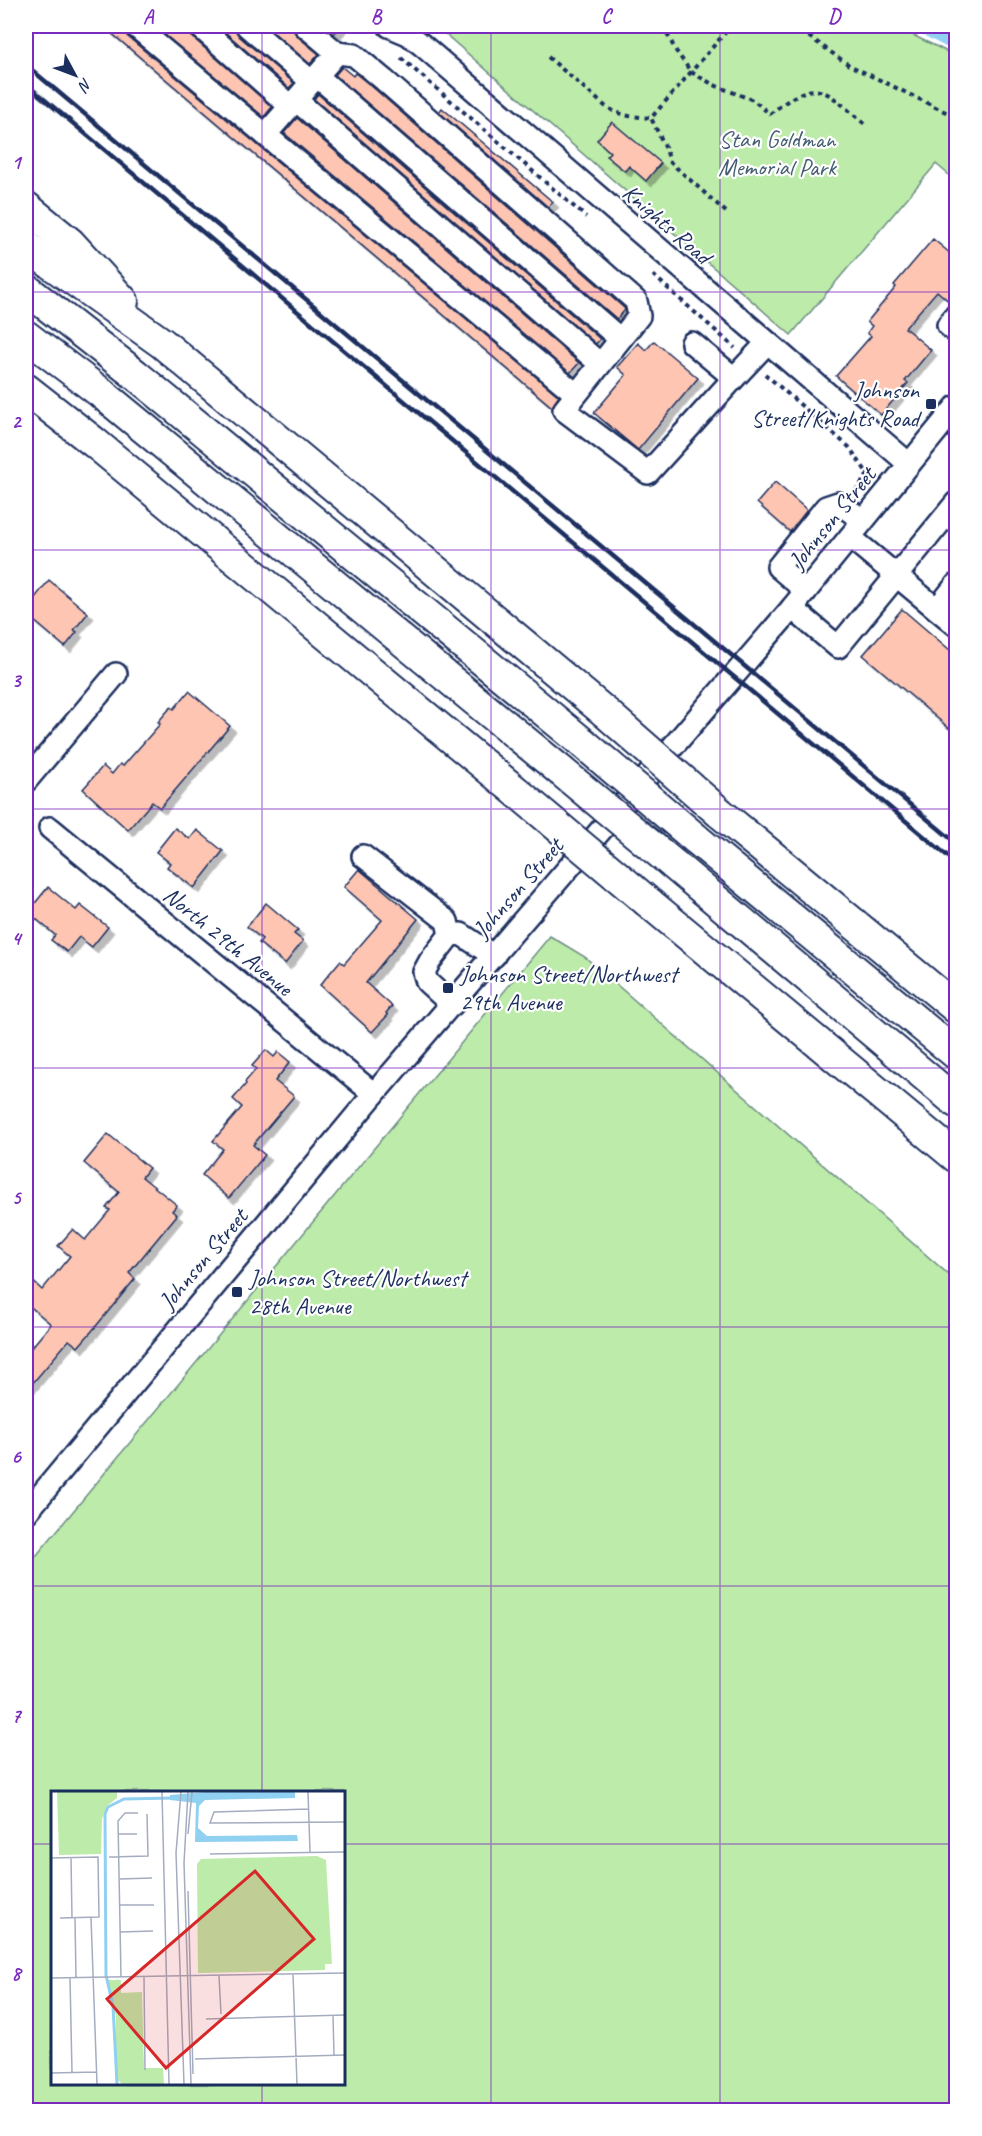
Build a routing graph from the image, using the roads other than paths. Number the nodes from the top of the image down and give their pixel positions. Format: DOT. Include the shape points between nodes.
graph roads {
  1 [pos="135,26"];
  2 [pos="199,26"];
  3 [pos="247,26"];
  4 [pos="305,26"];
  5 [pos="389,26"];
  6 [pos="337,53"];
  7 [pos="314,79"];
  8 [pos="293,103"];
  9 [pos="266,134"];
  10 [pos="26,207"];
  11 [pos="26,246"];
  12 [pos="26,289"];
  13 [pos="957,315"];
  14 [pos="957,332"];
  15 [pos="26,336"];
  16 [pos="620,339"];
  17 [pos="162,343"];
  18 [pos="692,343"];
  19 [pos="766,344"];
  20 [pos="600,364"];
  21 [pos="734,378"];
  22 [pos="26,389"];
  23 [pos="576,394"];
  24 [pos="957,407"];
  25 [pos="909,465"];
  26 [pos="957,503"];
  27 [pos="863,520"];
  28 [pos="849,537"];
  29 [pos="897,577"];
  30 [pos="957,585"];
  31 [pos="806,591"];
  32 [pos="792,608"];
  33 [pos="937,609"];
  34 [pos="957,625"];
  35 [pos="116,674"];
  36 [pos="26,781"];
  37 [pos="50,828"];
  38 [pos="363,856"];
  39 [pos="450,935"];
  40 [pos="494,956"];
  41 [pos="452,1005"];
  42 [pos="957,1008"];
  43 [pos="957,1054"];
  44 [pos="374,1094"];
  45 [pos="957,1102"];
  46 [pos="957,1157"];
  47 [pos="26,1513"];
  1 -- 9 [label="street"];
  2 -- 8 [label="street"];
  3 -- 7 [label="street"];
  4 -- 6 [label="street"];
  5 -- 19 [label="street, Knights Road" via="422,45"];
  6 -- 7 [label="street"];
  6 -- 16 [label="street" via="354,55 636,301 639,316"];
  7 -- 8 [label="street"];
  7 -- 16 [label="street"];
  8 -- 9 [label="street"];
  8 -- 20 [label="street"];
  9 -- 23 [label="street"];
  10 -- 17 [label="highway" via="70,243"];
  11 -- 17 [label="highway"];
  12 -- 43 [label="highway, bridge" via="136,375"];
  13 -- 14 [label="street" via="948,325"];
  15 -- 45 [label="highway, bridge" via="109,399"];
  16 -- 20 [label="street"];
  17 -- 42 [label="highway, bridge"];
  18 -- 21 [label="street"];
  19 -- 21 [label="street"];
  19 -- 25 [label="street, Knights Road"];
  20 -- 23 [label="street"];
  21 -- 23 [label="street" via="648,473 564,410"];
  22 -- 46 [label="highway, bridge" via="95,442"];
  24 -- 25 [label="street, Johnson Street"];
  25 -- 27 [label="street, Johnson Street"];
  26 -- 29 [label="street"];
  27 -- 28 [label="street, Johnson Street"];
  27 -- 31 [label="street" via="838,503 825,507 778,567"];
  28 -- 29 [label="street"];
  28 -- 31 [label="street, Johnson Street"];
  29 -- 32 [label="street" via="838,647"];
  29 -- 33 [label="street"];
  30 -- 33 [label="street"];
  31 -- 32 [label="street, Johnson Street"];
  32 -- 40 [label="street, Johnson Street"];
  33 -- 34 [label="street"];
  35 -- 36 [label="street"];
  37 -- 44 [label="street, North 29th Avenue"];
  38 -- 39 [label="street" via="447,921"];
  39 -- 40 [label="street" via="461,934"];
  39 -- 41 [label="street" via="424,972 427,982"];
  40 -- 41 [label="street, Johnson Street"];
  41 -- 44 [label="street, Johnson Street"];
  44 -- 47 [label="street, Johnson Street"];
}
